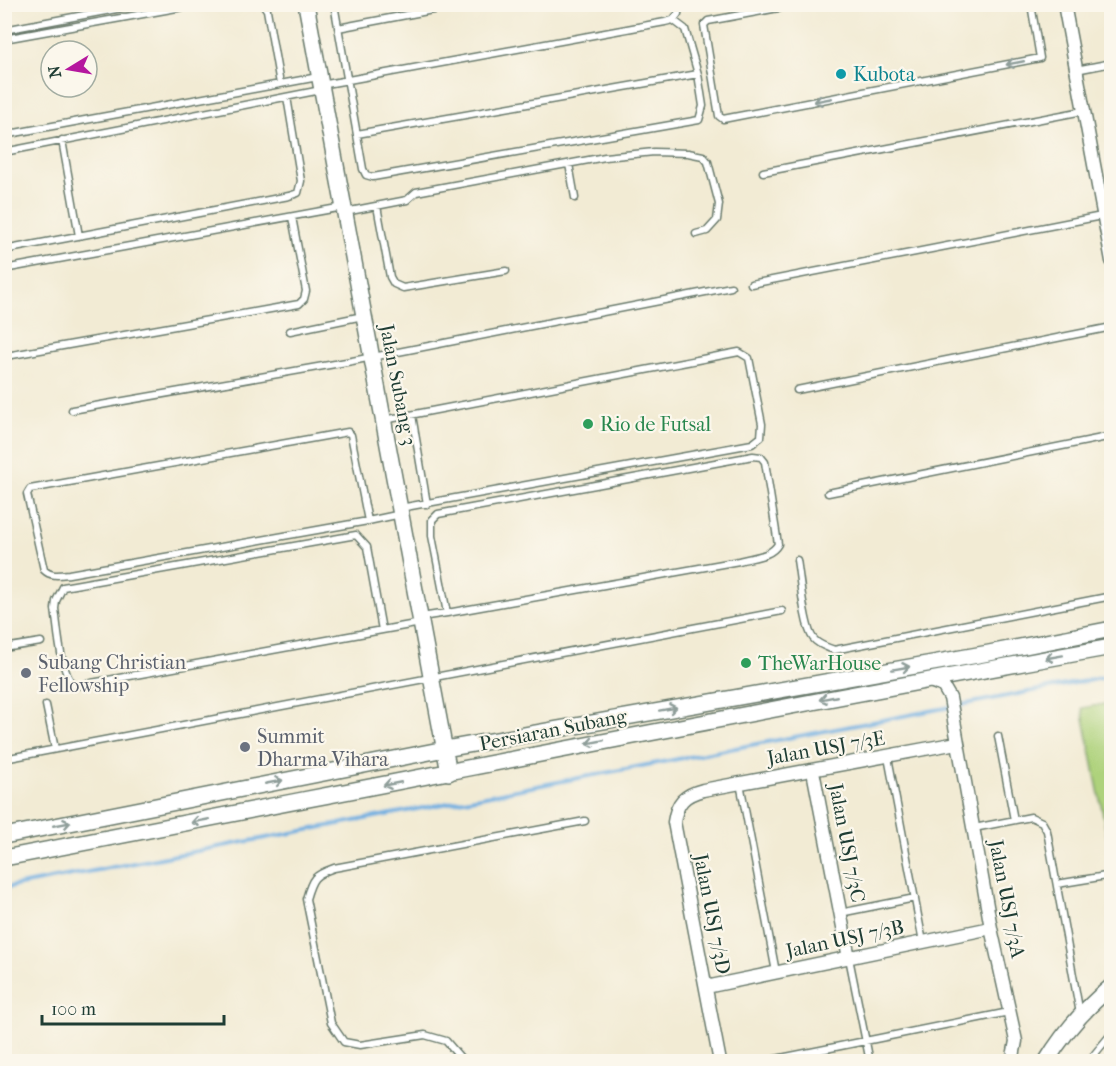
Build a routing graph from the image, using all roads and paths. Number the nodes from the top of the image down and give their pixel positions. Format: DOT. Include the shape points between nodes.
graph roads {
  1 [pos="143,4"];
  2 [pos="199,4"];
  3 [pos="263,4"];
  4 [pos="306,4"];
  5 [pos="334,4"];
  6 [pos="464,4"];
  7 [pos="679,4"];
  8 [pos="800,4"];
  9 [pos="1031,4"];
  10 [pos="1067,5"];
  11 [pos="673,20"];
  12 [pos="338,28"];
  13 [pos="4,30"];
  14 [pos="4,39"];
  15 [pos="1112,63"];
  16 [pos="1076,70"];
  17 [pos="698,74"];
  18 [pos="348,81"];
  19 [pos="280,84"];
  20 [pos="320,84"];
  21 [pos="287,97"];
  22 [pos="1083,111"];
  23 [pos="357,134"];
  24 [pos="4,135"];
  25 [pos="62,140"];
  26 [pos="4,152"];
  27 [pos="568,164"];
  28 [pos="763,172"];
  29 [pos="575,198"];
  30 [pos="377,206"];
  31 [pos="344,210"];
  32 [pos="1107,215"];
  33 [pos="292,217"];
  34 [pos="696,234"];
  35 [pos="79,236"];
  36 [pos="4,250"];
  37 [pos="1112,261"];
  38 [pos="4,269"];
  39 [pos="506,271"];
  40 [pos="751,284"];
  41 [pos="731,287"];
  42 [pos="364,316"];
  43 [pos="1112,327"];
  44 [pos="290,331"];
  45 [pos="4,354"];
  46 [pos="372,357"];
  47 [pos="797,390"];
  48 [pos="72,410"];
  49 [pos="412,415"];
  50 [pos="383,420"];
  51 [pos="1112,436"];
  52 [pos="828,493"];
  53 [pos="427,504"];
  54 [pos="400,511"];
  55 [pos="368,521"];
  56 [pos="797,560"];
  57 [pos="1112,596"];
  58 [pos="782,611"];
  59 [pos="447,613"];
  60 [pos="421,620"];
  61 [pos="1112,629"];
  62 [pos="382,630"];
  63 [pos="41,642"];
  64 [pos="1112,647"];
  65 [pos="4,648"];
  66 [pos="978,671"];
  67 [pos="431,677"];
  68 [pos="926,680"];
  69 [pos="950,698"];
  70 [pos="46,705"];
  71 [pos="998,736"];
  72 [pos="957,743"];
  73 [pos="55,749"];
  74 [pos="445,749"];
  75 [pos="888,757"];
  76 [pos="4,759"];
  77 [pos="813,771"];
  78 [pos="449,773"];
  79 [pos="740,783"];
  80 [pos="703,790"];
  81 [pos="1014,820"];
  82 [pos="585,821"];
  83 [pos="974,828"];
  84 [pos="4,836"];
  85 [pos="4,858"];
  86 [pos="1112,874"];
  87 [pos="1057,884"];
  88 [pos="915,898"];
  89 [pos="840,913"];
  90 [pos="992,928"];
  91 [pos="924,943"];
  92 [pos="849,958"];
  93 [pos="776,973"];
  94 [pos="1112,986"];
  95 [pos="706,987"];
  96 [pos="1010,1012"];
  97 [pos="1080,1014"];
  98 [pos="1112,1033"];
  99 [pos="866,1041"];
  100 [pos="464,1062"];
  101 [pos="720,1062"];
  102 [pos="760,1062"];
  103 [pos="870,1062"];
  104 [pos="1012,1062"];
  105 [pos="1046,1062"];
  106 [pos="1088,1062"];
  1 -- 13 [label="lane"];
  2 -- 14 [label="lane"];
  3 -- 19 [label="lane"];
  4 -- 20 [label="street, Jalan Subang 3"];
  5 -- 12 [label="lane"];
  6 -- 12 [label="lane"];
  7 -- 11 [label="lane"];
  9 -- 8 [label="lane, one-way" via="1040,58 723,119 719,116 704,25 708,21"];
  10 -- 16 [label="street"];
  11 -- 17 [label="lane" via="685,29"];
  11 -- 18 [label="lane"];
  12 -- 18 [label="lane"];
  15 -- 16 [label="lane"];
  16 -- 22 [label="street"];
  17 -- 23 [label="lane"];
  17 -- 23 [label="lane" via="703,106 699,120 642,131 373,177 363,169"];
  18 -- 20 [label="lane"];
  18 -- 23 [label="lane"];
  19 -- 20 [label="lane"];
  19 -- 24 [label="lane"];
  20 -- 21 [label="lane"];
  20 -- 31 [label="street, Jalan Subang 3"];
  21 -- 25 [label="lane"];
  21 -- 35 [label="lane" via="301,181 298,193"];
  22 -- 28 [label="lane"];
  22 -- 32 [label="street"];
  25 -- 26 [label="lane"];
  25 -- 35 [label="lane"];
  27 -- 29 [label="lane"];
  27 -- 30 [label="lane" via="416,192 407,200"];
  27 -- 34 [label="lane" via="654,152 703,156 719,204 717,220 707,231"];
  30 -- 31 [label="lane"];
  30 -- 39 [label="lane" via="394,284 403,288"];
  31 -- 33 [label="lane"];
  31 -- 42 [label="street, Jalan Subang 3"];
  32 -- 37 [label="street"];
  32 -- 40 [label="lane"];
  33 -- 38 [label="lane"];
  33 -- 45 [label="lane" via="306,291 299,304 12,356"];
  35 -- 36 [label="lane"];
  41 -- 46 [label="lane"];
  42 -- 44 [label="lane"];
  42 -- 46 [label="street, Jalan Subang 3"];
  43 -- 47 [label="lane"];
  46 -- 48 [label="lane"];
  46 -- 50 [label="street, Jalan Subang 3"];
  49 -- 50 [label="lane"];
  49 -- 53 [label="lane"];
  49 -- 53 [label="lane" via="739,352 749,358 762,423 761,437 752,444"];
  50 -- 54 [label="street, Jalan Subang 3"];
  51 -- 52 [label="lane"];
  53 -- 54 [label="lane"];
  54 -- 55 [label="lane"];
  54 -- 60 [label="street, Jalan Subang 3"];
  55 -- 55 [label="lane" via="348,432 30,489 27,494 44,570 55,575"];
  56 -- 57 [label="lane" via="808,626 813,638 834,650"];
  58 -- 67 [label="lane"];
  59 -- 59 [label="lane" via="432,536 432,520 438,514 753,456 765,462 778,544 767,554"];
  59 -- 60 [label="lane"];
  60 -- 62 [label="lane"];
  60 -- 67 [label="street, Jalan Subang 3"];
  74 -- 61 [label="street, Persiaran Subang, one-way"];
  62 -- 62 [label="lane" via="75,686 64,667 55,609 63,587 356,535 367,547"];
  63 -- 65 [label="lane"];
  64 -- 66 [label="street, Persiaran Subang, one-way"];
  66 -- 68 [label="street, Persiaran Subang"];
  66 -- 69 [label="street" via="959,679"];
  67 -- 73 [label="lane"];
  67 -- 74 [label="street, Jalan Subang 3"];
  68 -- 69 [label="street" via="944,686"];
  68 -- 78 [label="street, Persiaran Subang, one-way"];
  69 -- 72 [label="street, Jalan USJ 7/3A"];
  70 -- 73 [label="lane"];
  71 -- 81 [label="lane"];
  72 -- 75 [label="street, Jalan USJ 7/3E"];
  72 -- 83 [label="street, Jalan USJ 7/3A"];
  73 -- 76 [label="lane"];
  74 -- 78 [label="street, Jalan Subang 3"];
  84 -- 74 [label="street, Persiaran Subang, one-way"];
  75 -- 77 [label="street, Jalan USJ 7/3E"];
  75 -- 88 [label="lane"];
  77 -- 79 [label="street, Jalan USJ 7/3E"];
  77 -- 89 [label="street, Jalan USJ 7/3C"];
  78 -- 85 [label="street, Persiaran Subang, one-way"];
  79 -- 80 [label="street, Jalan USJ 7/3E"];
  79 -- 93 [label="lane"];
  80 -- 95 [label="street, Jalan USJ 7/3D" via="681,799 674,822"];
  81 -- 83 [label="lane"];
  81 -- 87 [label="lane" via="1031,817 1042,822"];
  82 -- 100 [label="lane" via="334,868 311,881 306,899 331,1023 344,1042 360,1045 424,1035 446,1041"];
  83 -- 90 [label="street, Jalan USJ 7/3A"];
  86 -- 87 [label="lane"];
  87 -- 97 [label="lane"];
  88 -- 89 [label="lane"];
  88 -- 91 [label="lane"];
  89 -- 92 [label="street, Jalan USJ 7/3C"];
  90 -- 91 [label="street, Jalan USJ 7/3B"];
  90 -- 96 [label="street, Jalan USJ 7/3A"];
  91 -- 92 [label="street, Jalan USJ 7/3B"];
  92 -- 93 [label="street, Jalan USJ 7/3B"];
  92 -- 99 [label="lane"];
  93 -- 95 [label="street, Jalan USJ 7/3B"];
  94 -- 97 [label="street"];
  95 -- 101 [label="street, Jalan USJ 7/3D"];
  96 -- 99 [label="lane"];
  96 -- 104 [label="street, Jalan USJ 7/3A" via="1016,1041"];
  97 -- 105 [label="street"];
  98 -- 106 [label="lane"];
  99 -- 102 [label="lane"];
  99 -- 103 [label="lane"];
}
